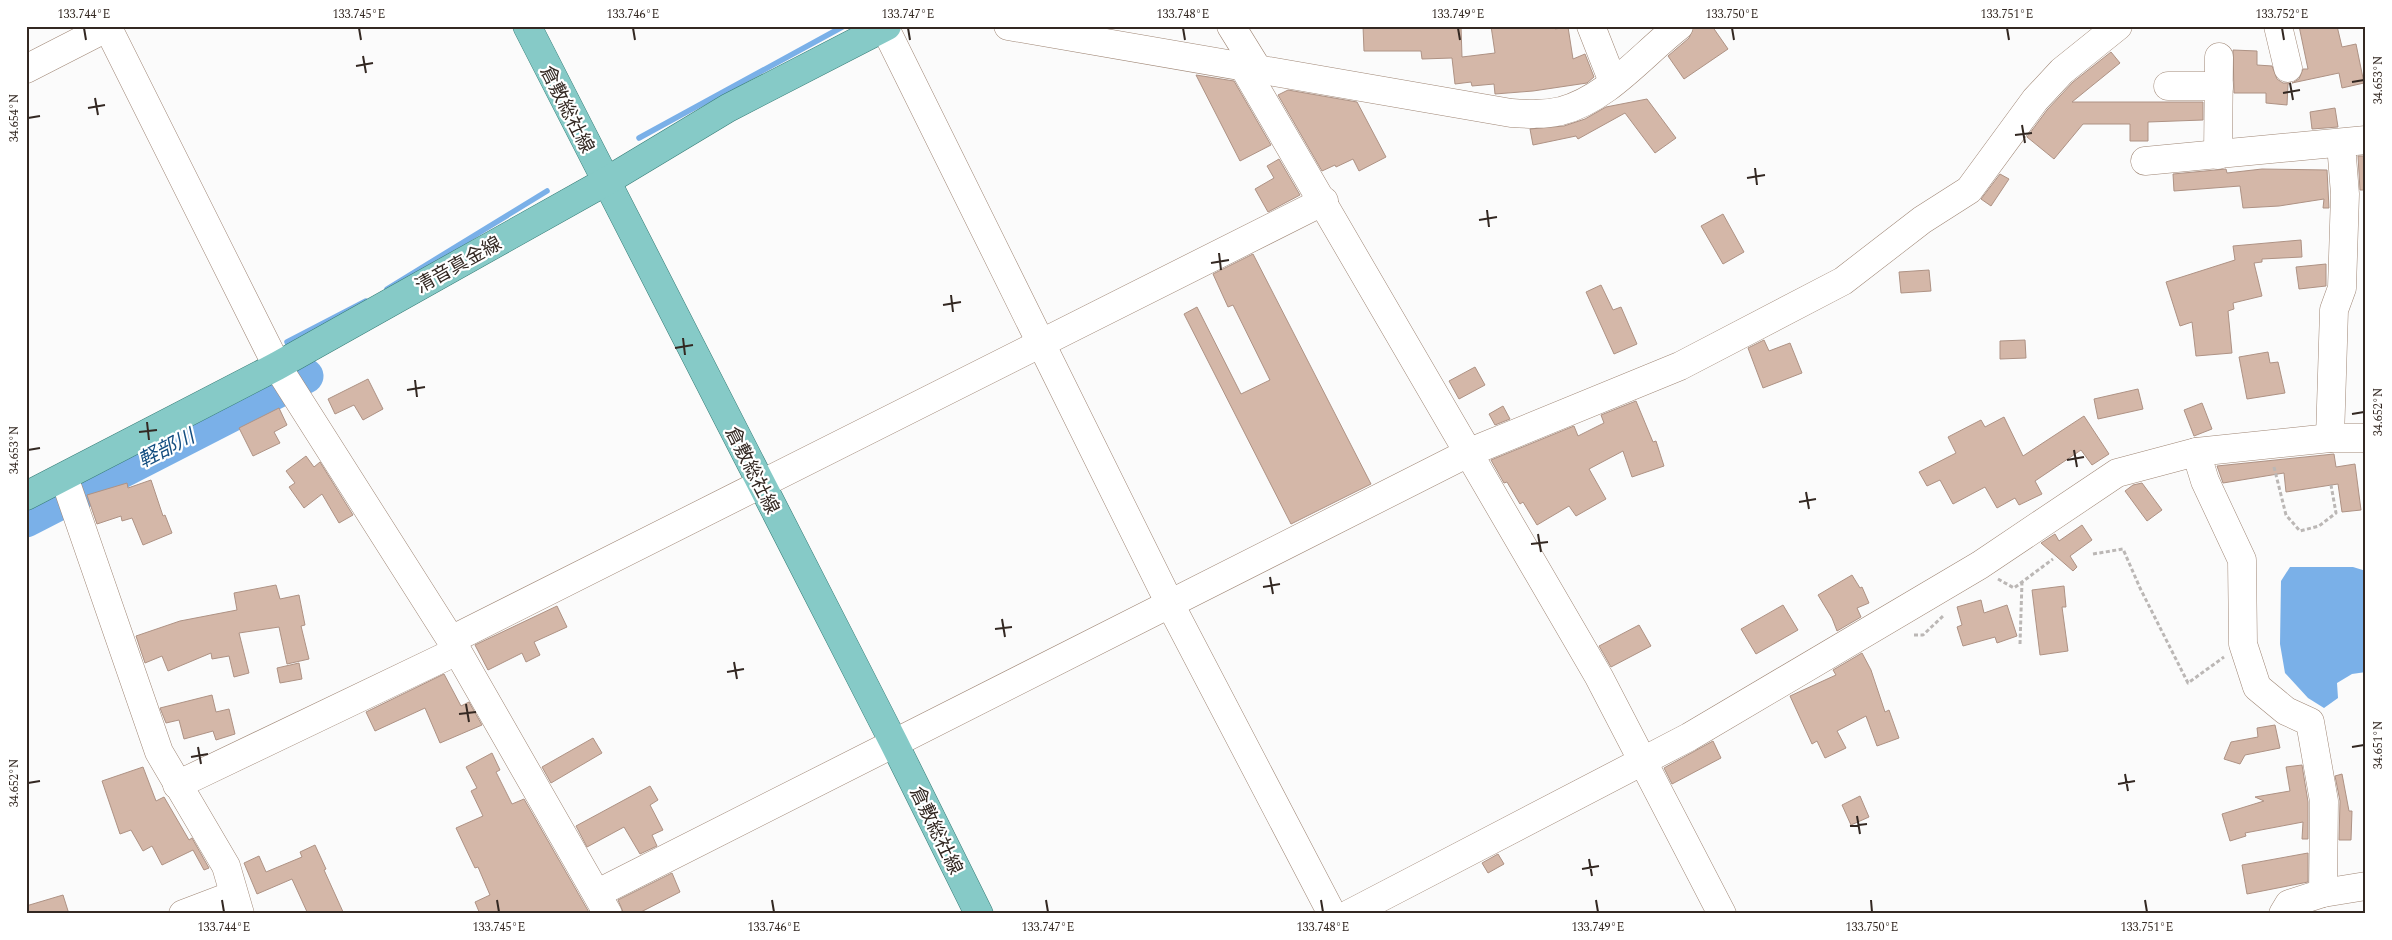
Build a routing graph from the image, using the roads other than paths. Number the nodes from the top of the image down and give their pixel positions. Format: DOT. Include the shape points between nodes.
graph roads {
  1 [pos="527,26"];
  2 [pos="1008,26"];
  3 [pos="1231,26"];
  4 [pos="1591,26"];
  5 [pos="1679,26"];
  6 [pos="2118,26"];
  7 [pos="2278,26"];
  8 [pos="108,27"];
  9 [pos="885,27"];
  10 [pos="2219,57"];
  11 [pos="1250,67"];
  12 [pos="26,68"];
  13 [pos="2288,68"];
  14 [pos="1613,82"];
  15 [pos="2168,86"];
  16 [pos="2218,86"];
  17 [pos="2353,142"];
  18 [pos="2218,155"];
  19 [pos="2145,161"];
  20 [pos="605,182"];
  21 [pos="1324,201"];
  22 [pos="1042,342"];
  23 [pos="285,378"];
  24 [pos="2330,438"];
  25 [pos="2366,438"];
  26 [pos="1470,452"];
  27 [pos="2196,452"];
  28 [pos="760,484"];
  29 [pos="69,489"];
  30 [pos="26,496"];
  31 [pos="1170,604"];
  32 [pos="454,645"];
  33 [pos="894,743"];
  34 [pos="1642,761"];
  35 [pos="177,785"];
  36 [pos="2366,886"];
  37 [pos="2323,893"];
  38 [pos="236,904"];
  39 [pos="603,904"];
  40 [pos="183,914"];
  41 [pos="979,914"];
  42 [pos="1332,914"];
  43 [pos="1349,914"];
  44 [pos="1722,914"];
  45 [pos="2283,914"];
  1 -- 20 [label="main road, 倉敷総社線"];
  2 -- 11 [label="street"];
  3 -- 11 [label="street"];
  4 -- 14 [label="street"];
  5 -- 14 [label="street"];
  6 -- 26 [label="street" via="2062,71 2035,100 1969,190 1922,220 1843,281 1680,366"];
  7 -- 13 [label="street"];
  8 -- 12 [label="street"];
  8 -- 23 [label="street"];
  9 -- 20 [label="main road, 清音真金線" via="728,108"];
  9 -- 22 [label="street"];
  10 -- 16 [label="street"];
  11 -- 14 [label="street" via="1537,115 1583,103"];
  11 -- 21 [label="street"];
  15 -- 16 [label="street"];
  16 -- 18 [label="street"];
  17 -- 18 [label="street"];
  17 -- 24 [label="street" via="2345,194 2342,288 2334,310"];
  18 -- 19 [label="street"];
  20 -- 23 [label="main road, 清音真金線"];
  20 -- 28 [label="main road, 倉敷総社線"];
  21 -- 22 [label="street"];
  21 -- 26 [label="street"];
  22 -- 28 [label="street"];
  22 -- 31 [label="street"];
  23 -- 29 [label="main road, 清音真金線"];
  23 -- 32 [label="street"];
  24 -- 25 [label="street"];
  24 -- 27 [label="street"];
  26 -- 31 [label="street"];
  26 -- 34 [label="street" via="1599,677"];
  27 -- 34 [label="street" via="2118,474 1980,565 1689,737"];
  27 -- 37 [label="street" via="2205,481 2242,560 2243,644 2257,687 2286,711 2310,722 2324,801"];
  28 -- 32 [label="street"];
  28 -- 33 [label="main road, 倉敷総社線"];
  29 -- 30 [label="main road, 清音真金線"];
  29 -- 35 [label="street" via="159,752"];
  31 -- 33 [label="street"];
  31 -- 42 [label="street"];
  32 -- 35 [label="street"];
  32 -- 39 [label="street"];
  33 -- 39 [label="street"];
  33 -- 41 [label="main road, 倉敷総社線"];
  34 -- 43 [label="street"];
  34 -- 44 [label="street"];
  35 -- 38 [label="street" via="226,866"];
  36 -- 37 [label="street"];
  37 -- 45 [label="street" via="2289,904"];
  38 -- 40 [label="street"];
}
